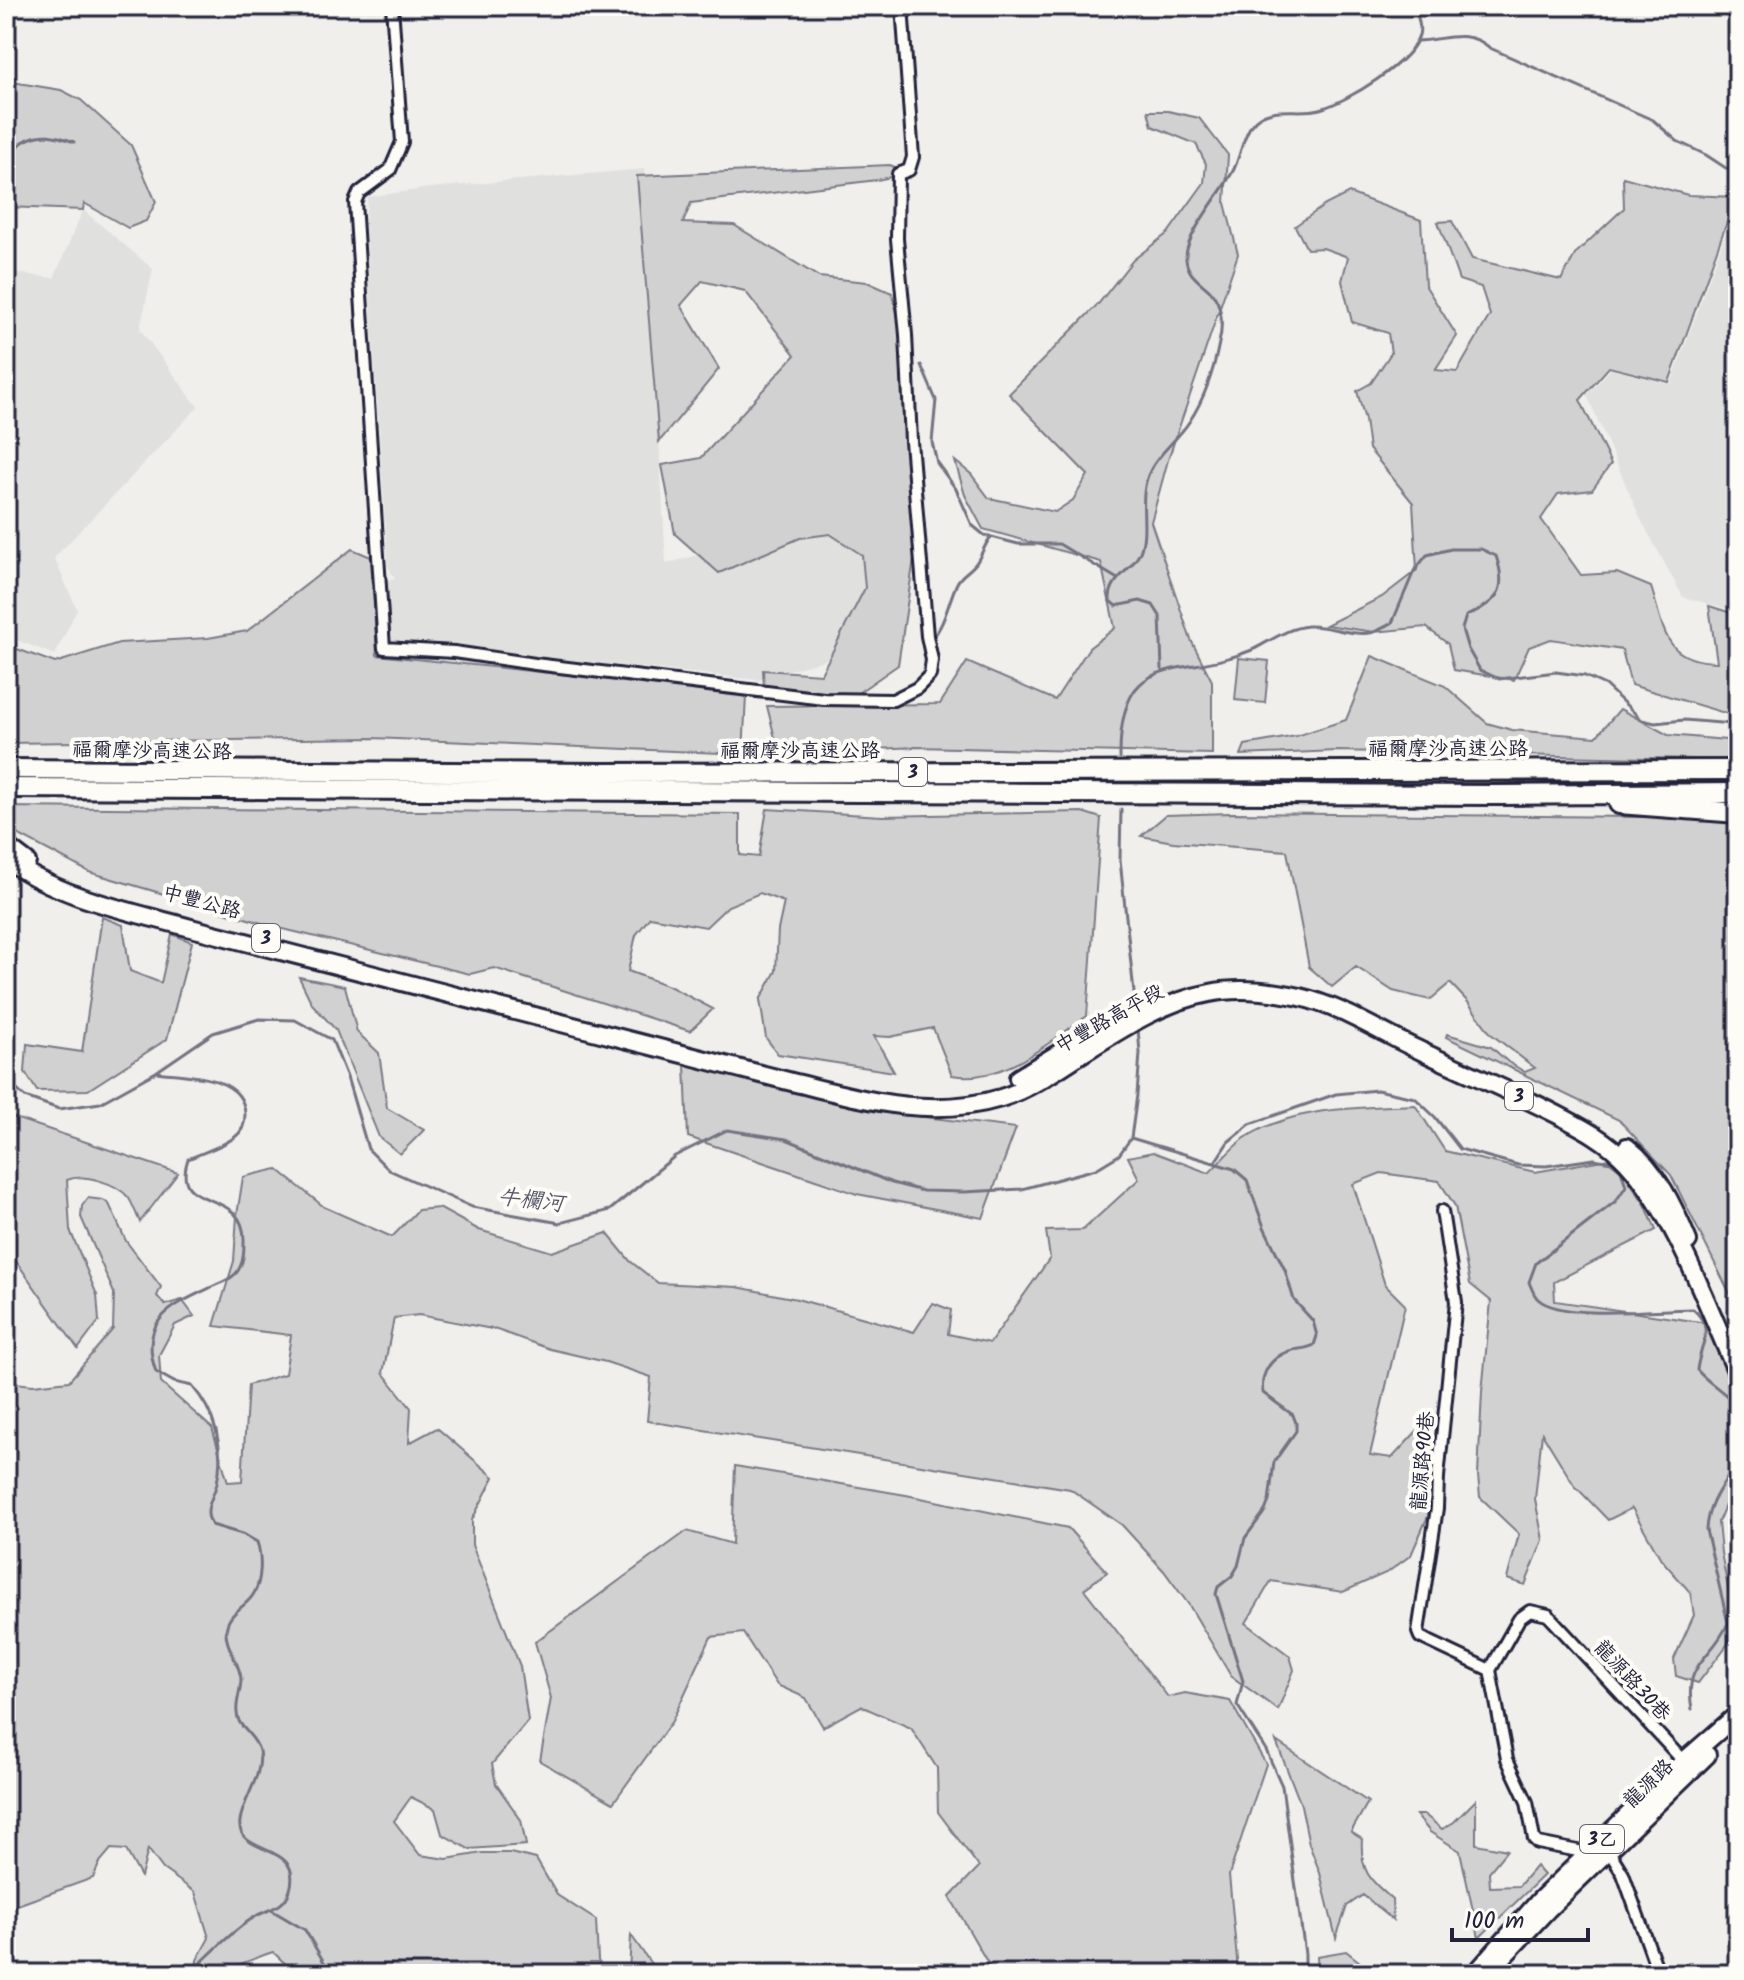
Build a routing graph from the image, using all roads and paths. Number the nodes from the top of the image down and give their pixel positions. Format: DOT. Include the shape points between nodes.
graph roads {
  1 [pos="392,6"];
  2 [pos="902,6"];
  3 [pos="1738,763"];
  4 [pos="6,769"];
  5 [pos="1656,770"];
  6 [pos="1738,770"];
  7 [pos="88,780"];
  8 [pos="6,788"];
  9 [pos="1738,793"];
  10 [pos="1496,795"];
  11 [pos="1738,813"];
  12 [pos="6,846"];
  13 [pos="6,859"];
  14 [pos="536,1010"];
  15 [pos="1442,1211"];
  16 [pos="1694,1266"];
  17 [pos="1738,1352"];
  18 [pos="1738,1375"];
  19 [pos="1490,1670"];
  20 [pos="1738,1714"];
  21 [pos="1738,1727"];
  22 [pos="1687,1766"];
  23 [pos="1604,1845"];
  24 [pos="1588,1853"];
  25 [pos="1657,1969"];
  26 [pos="1485,1972"];
  1 -- 2 [label="street" via="402,142 390,170 355,202 384,648 454,652 824,699 893,700 930,675 932,660 897,239 898,174 909,170 913,157"];
  3 -- 5 [label="highway"];
  4 -- 7 [label="highway, 福爾摩沙高速公路 / 3"];
  5 -- 6 [label="highway, 福爾摩沙高速公路 / 3"];
  5 -- 7 [label="highway, 福爾摩沙高速公路 / 3"];
  7 -- 8 [label="highway, 福爾摩沙高速公路 / 3"];
  7 -- 10 [label="highway, 福爾摩沙高速公路 / 3"];
  9 -- 10 [label="highway, 福爾摩沙高速公路 / 3"];
  10 -- 11 [label="highway"];
  12 -- 14 [label="main road, 中豐公路 / 3" via="29,864 101,893"];
  13 -- 14 [label="main road, 中豐公路 / 3" via="43,882 96,902"];
  14 -- 16 [label="main road, 中豐路高平段 / 3" via="882,1095 945,1103 1008,1084 1171,998 1239,990 1301,997 1599,1137 1647,1186"];
  15 -- 19 [label="street, 龍源路90巷" via="1456,1302 1437,1508 1418,1632"];
  16 -- 17 [label="main road, 中豐路高平段 / 3"];
  16 -- 18 [label="main road, 中豐路高平段 / 3"];
  19 -- 22 [label="street, 龍源路30巷" via="1519,1619 1530,1611 1548,1615"];
  19 -- 24 [label="street" via="1507,1759 1527,1802 1534,1839"];
  20 -- 22 [label="main road, 3乙"];
  21 -- 22 [label="main road, 龍源路 / 3乙"];
  22 -- 23 [label="main road, 3乙"];
  23 -- 24 [label="main road, 3乙"];
  23 -- 25 [label="street" via="1623,1874"];
  23 -- 26 [label="main road, 3乙"];
  24 -- 26 [label="main road, 3乙" via="1522,1919"];
}
